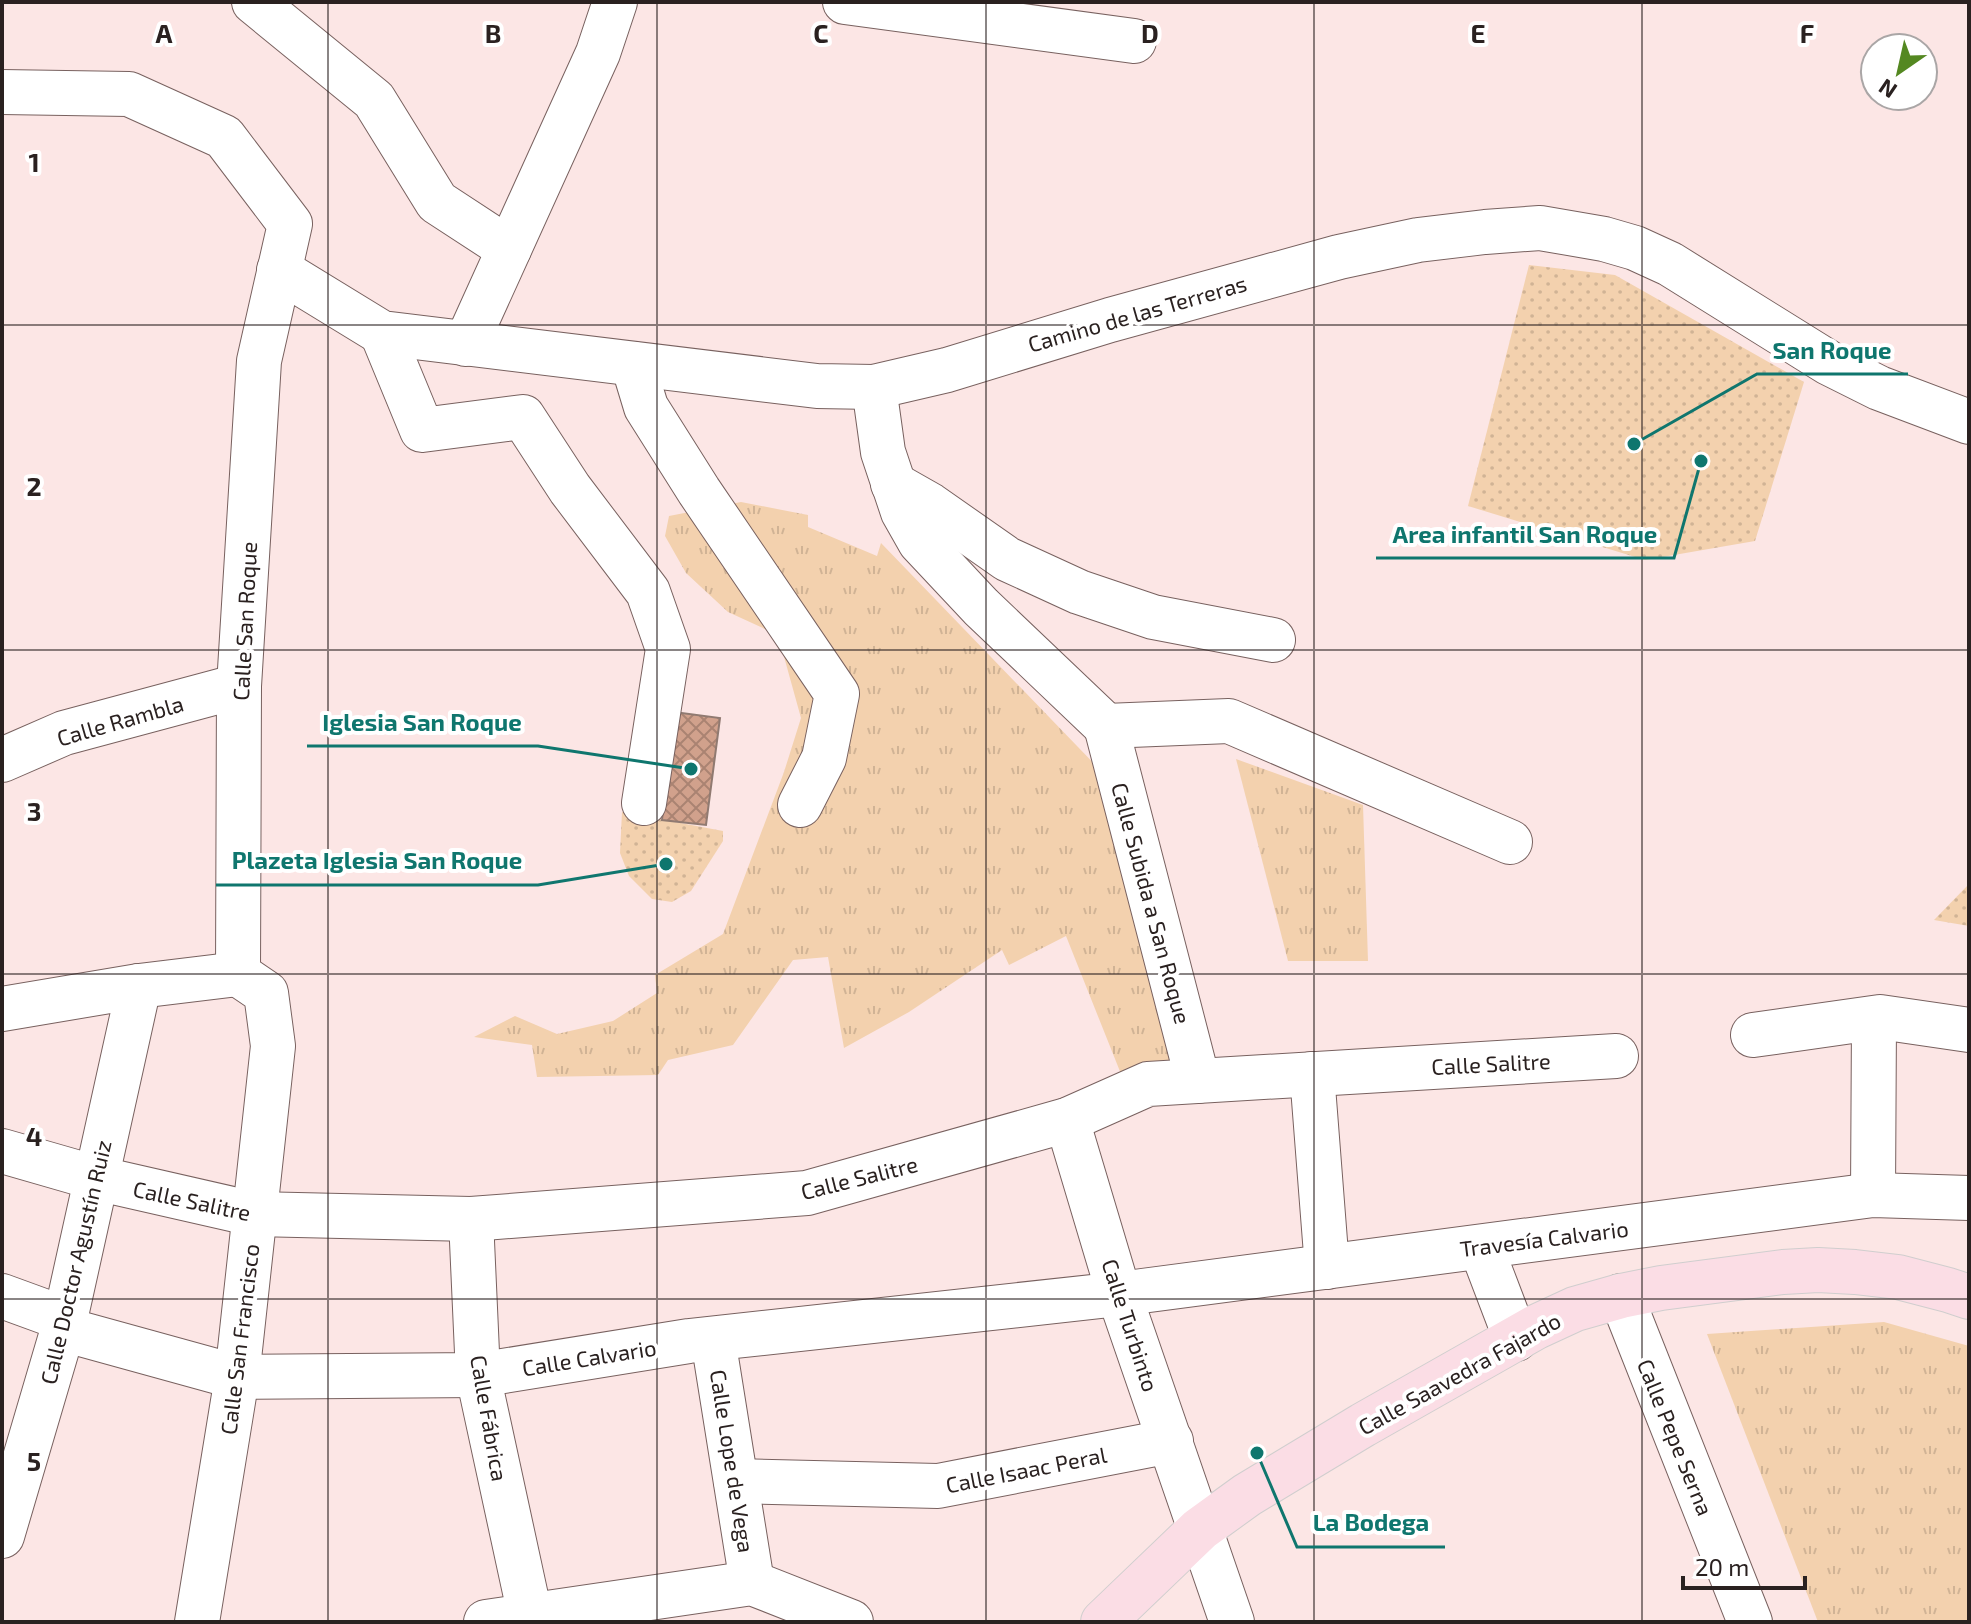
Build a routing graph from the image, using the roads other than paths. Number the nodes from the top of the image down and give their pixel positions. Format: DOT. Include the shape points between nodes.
graph roads {
  1 [pos="254,2"];
  2 [pos="615,2"];
  3 [pos="845,2"];
  4 [pos="1134,41"];
  5 [pos="2,92"];
  6 [pos="509,249"];
  7 [pos="279,270"];
  8 [pos="382,333"];
  9 [pos="466,344"];
  10 [pos="633,364"];
  11 [pos="874,387"];
  12 [pos="1969,422"];
  13 [pos="893,484"];
  14 [pos="1273,640"];
  15 [pos="239,686"];
  16 [pos="1106,726"];
  17 [pos="2,760"];
  18 [pos="644,803"];
  19 [pos="800,805"];
  20 [pos="1510,842"];
  21 [pos="238,974"];
  22 [pos="139,986"];
  23 [pos="2,1009"];
  24 [pos="1874,1019"];
  25 [pos="1969,1030"];
  26 [pos="1753,1035"];
  27 [pos="1616,1056"];
  28 [pos="1312,1074"];
  29 [pos="1198,1081"];
  30 [pos="1067,1120"];
  31 [pos="2,1151"];
  32 [pos="96,1178"];
  33 [pos="1873,1195"];
  34 [pos="1969,1198"];
  35 [pos="254,1214"];
  36 [pos="471,1219"];
  37 [pos="1481,1247"];
  38 [pos="1327,1267"];
  39 [pos="1119,1294"];
  40 [pos="2,1296"];
  41 [pos="1621,1296"];
  42 [pos="1969,1297"];
  43 [pos="64,1324"];
  44 [pos="713,1339"];
  45 [pos="1516,1339"];
  46 [pos="478,1375"];
  47 [pos="237,1377"];
  48 [pos="1171,1441"];
  49 [pos="12,1463"];
  50 [pos="736,1481"];
  51 [pos="1200,1529"];
  52 [pos="2,1536"];
  53 [pos="752,1583"];
  54 [pos="665,1609"];
  55 [pos="530,1615"];
  56 [pos="197,1622"];
  57 [pos="486,1622"];
  58 [pos="851,1622"];
  59 [pos="1103,1622"];
  60 [pos="1232,1622"];
  61 [pos="1750,1622"];
  1 -- 6 [label="street" via="374,100 437,202"];
  2 -- 6 [label="street" via="598,53"];
  3 -- 4 [label="street"];
  5 -- 7 [label="street, Calle San Roque" via="129,94 224,137 290,224"];
  6 -- 9 [label="street"];
  7 -- 8 [label="street, Camino de las Terreras"];
  7 -- 15 [label="street, Calle San Roque" via="259,361"];
  8 -- 9 [label="street, Camino de las Terreras"];
  8 -- 18 [label="street" via="422,430 523,417 648,592 668,649"];
  9 -- 10 [label="street, Camino de las Terreras"];
  10 -- 11 [label="street, Camino de las Terreras" via="817,386"];
  10 -- 19 [label="street" via="646,407 837,694 824,758"];
  11 -- 12 [label="street, Camino de las Terreras" via="1339,257 1418,240 1540,228 1635,248 1670,264 1829,363"];
  11 -- 13 [label="street"];
  13 -- 14 [label="street" via="1007,559 1079,592 1153,617"];
  13 -- 16 [label="street" via="920,542"];
  15 -- 17 [label="street, Calle Rambla" via="64,733"];
  15 -- 21 [label="street, Calle San Roque"];
  16 -- 20 [label="street" via="1229,721"];
  16 -- 29 [label="street, Calle Subida a San Roque"];
  21 -- 22 [label="street"];
  21 -- 35 [label="street, Calle San Francisco" via="266,993 273,1046"];
  22 -- 23 [label="street"];
  22 -- 32 [label="street, Calle Doctor Agustín Ruiz"];
  24 -- 25 [label="street"];
  24 -- 26 [label="street"];
  24 -- 33 [label="street"];
  27 -- 28 [label="street, Calle Salitre"];
  28 -- 29 [label="street, Calle Salitre"];
  28 -- 38 [label="street"];
  29 -- 30 [label="street, Calle Salitre" via="1148,1084"];
  30 -- 36 [label="street, Calle Salitre" via="807,1193"];
  30 -- 39 [label="street, Calle Turbinto"];
  31 -- 32 [label="street, Calle Salitre"];
  32 -- 35 [label="street, Calle Salitre"];
  32 -- 43 [label="street, Calle Doctor Agustín Ruiz"];
  33 -- 34 [label="street, Travesía Calvario"];
  33 -- 37 [label="street, Travesía Calvario"];
  35 -- 36 [label="street, Calle Salitre"];
  35 -- 47 [label="street, Calle San Francisco"];
  36 -- 46 [label="street, Calle Fábrica"];
  37 -- 38 [label="street, Travesía Calvario"];
  37 -- 45 [label="street"];
  38 -- 39 [label="street, Travesía Calvario"];
  39 -- 44 [label="street, Calle Calvario"];
  39 -- 48 [label="street, Calle Turbinto"];
  40 -- 43 [label="street, Calle Calvario"];
  41 -- 42 [label="main road, Calle Saavedra Fajardo" via="1818,1270 1898,1277"];
  41 -- 45 [label="main road, Calle Saavedra Fajardo" via="1575,1309"];
  41 -- 61 [label="street, Calle Pepe Serna"];
  43 -- 47 [label="street, Calle Calvario"];
  43 -- 49 [label="street, Calle Doctor Agustín Ruiz"];
  44 -- 46 [label="street, Calle Calvario"];
  44 -- 50 [label="street, Calle Lope de Vega"];
  45 -- 51 [label="main road, Calle Saavedra Fajardo" via="1289,1468"];
  46 -- 47 [label="street, Calle Calvario"];
  46 -- 55 [label="street, Calle Fábrica"];
  47 -- 56 [label="street, Calle San Francisco"];
  48 -- 50 [label="street, Calle Isaac Peral" via="938,1486"];
  48 -- 51 [label="street, Calle Turbinto"];
  49 -- 52 [label="street, Calle Doctor Agustín Ruiz"];
  50 -- 53 [label="street, Calle Lope de Vega"];
  51 -- 59 [label="main road, Calle Saavedra Fajardo"];
  51 -- 60 [label="street, Calle Turbinto"];
  53 -- 54 [label="street"];
  53 -- 58 [label="street"];
  54 -- 55 [label="street"];
  55 -- 57 [label="street"];
}
